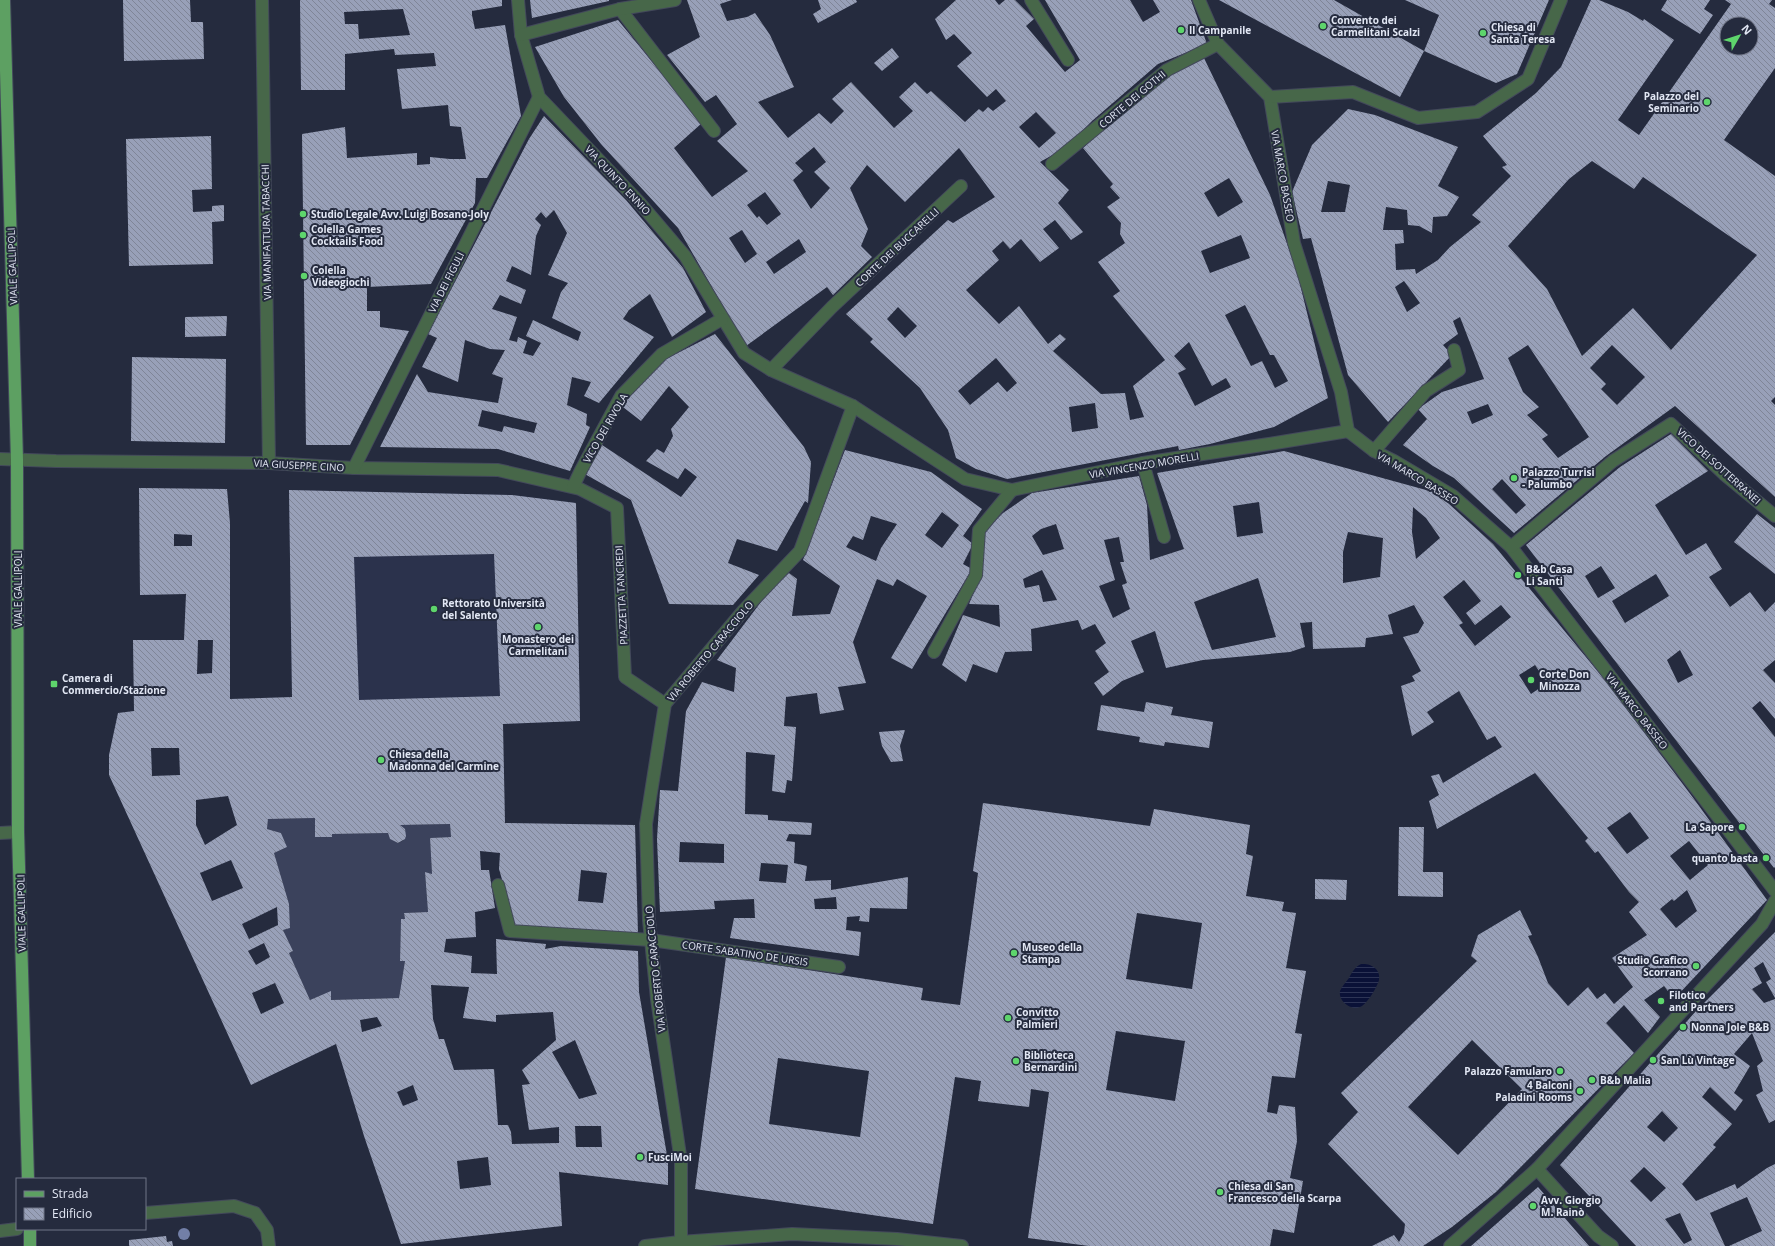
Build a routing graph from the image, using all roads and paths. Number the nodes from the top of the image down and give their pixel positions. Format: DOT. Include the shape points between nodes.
graph roads {
  1 [pos="262,0"];
  2 [pos="518,0"];
  3 [pos="674,0"];
  4 [pos="1031,0"];
  5 [pos="1199,0"];
  6 [pos="1560,0"];
  7 [pos="3,5"];
  8 [pos="620,8"];
  9 [pos="521,35"];
  10 [pos="1218,44"];
  11 [pos="1068,60"];
  12 [pos="539,97"];
  13 [pos="1270,97"];
  14 [pos="714,131"];
  15 [pos="1052,164"];
  16 [pos="961,186"];
  17 [pos="722,319"];
  18 [pos="1454,350"];
  19 [pos="744,353"];
  20 [pos="771,370"];
  21 [pos="853,406"];
  22 [pos="1348,431"];
  23 [pos="1374,451"];
  24 [pos="0,459"];
  25 [pos="17,460"];
  26 [pos="269,463"];
  27 [pos="1143,463"];
  28 [pos="354,468"];
  29 [pos="577,488"];
  30 [pos="1012,490"];
  31 [pos="1775,516"];
  32 [pos="1164,537"];
  33 [pos="1511,547"];
  34 [pos="934,652"];
  35 [pos="665,704"];
  36 [pos="18,832"];
  37 [pos="0,833"];
  38 [pos="498,885"];
  39 [pos="1775,891"];
  40 [pos="1775,900"];
  41 [pos="651,940"];
  42 [pos="839,967"];
  43 [pos="1537,1169"];
  44 [pos="28,1178"];
  45 [pos="146,1213"];
  46 [pos="16,1229"];
  47 [pos="30,1230"];
  48 [pos="0,1231"];
  49 [pos="897,1243"];
  50 [pos="680,1244"];
  51 [pos="30,1246"];
  52 [pos="269,1246"];
  53 [pos="645,1246"];
  54 [pos="962,1246"];
  55 [pos="1450,1246"];
  56 [pos="1612,1246"];
  1 -- 26 [label="street, VIA MANIFATTURA TABACCHI"];
  2 -- 9 [label="street, VIA QUINTO ENNIO"];
  3 -- 8 [label="street"];
  4 -- 11 [label="street"];
  5 -- 10 [label="street"];
  6 -- 13 [label="street" via="1528,79 1477,112 1418,118 1353,92"];
  7 -- 25 [label="main road, VIALE GALLIPOLI"];
  8 -- 9 [label="street"];
  8 -- 14 [label="street"];
  9 -- 12 [label="street, VIA QUINTO ENNIO"];
  10 -- 13 [label="street"];
  10 -- 15 [label="street, CORTE DEI GOTHI" via="1166,70"];
  12 -- 17 [label="street, VIA QUINTO ENNIO" via="639,202 685,256"];
  12 -- 28 [label="street, VIA DEI FIGULI"];
  13 -- 22 [label="street, VIA MARCO BASSEO" via="1294,243 1340,392"];
  16 -- 20 [label="street, CORTE DEI BUCCARELLI" via="832,307"];
  17 -- 19 [label="street, VIA QUINTO ENNIO"];
  17 -- 29 [label="street, VICO DEI RIVOLA" via="662,354 621,396 581,470"];
  18 -- 23 [label="street" via="1459,370 1426,390"];
  19 -- 20 [label="street, VIA VINCENZO MORELLI"];
  20 -- 21 [label="street, VIA VINCENZO MORELLI"];
  21 -- 30 [label="street, VIA VINCENZO MORELLI" via="965,479"];
  21 -- 35 [label="street, VIA ROBERTO CARACCIOLO" via="800,551 743,611"];
  22 -- 23 [label="street, VIA MARCO BASSEO"];
  22 -- 27 [label="street, VIA VINCENZO MORELLI"];
  23 -- 33 [label="street, VIA MARCO BASSEO" via="1453,496"];
  24 -- 25 [label="street, VIA GIUSEPPE CINO"];
  25 -- 26 [label="street, VIA GIUSEPPE CINO"];
  25 -- 36 [label="main road, VIALE GALLIPOLI"];
  26 -- 28 [label="street, VIA GIUSEPPE CINO"];
  27 -- 30 [label="street, VIA VINCENZO MORELLI"];
  27 -- 32 [label="street"];
  28 -- 29 [label="street, VIA GIUSEPPE CINO" via="498,470"];
  29 -- 35 [label="street, PIAZZETTA TANCREDI" via="617,508 625,677"];
  30 -- 34 [label="street" via="979,530 976,575"];
  31 -- 33 [label="street, VICO DEI SOTTERRANEI" via="1724,474 1671,424 1613,461"];
  33 -- 39 [label="street, VIA MARCO BASSEO"];
  35 -- 41 [label="street, VIA ROBERTO CARACCIOLO" via="646,824"];
  36 -- 37 [label="street"];
  36 -- 44 [label="main road, VIALE GALLIPOLI"];
  38 -- 41 [label="street, CORTE SABATINO DE URSIS" via="510,931"];
  40 -- 43 [label="street" via="1762,924"];
  41 -- 42 [label="street, CORTE SABATINO DE URSIS"];
  41 -- 50 [label="street, VIA ROBERTO CARACCIOLO" via="681,1162"];
  43 -- 55 [label="street"];
  43 -- 56 [label="street" via="1598,1236"];
  45 -- 52 [label="street" via="234,1206 255,1213 267,1230"];
  46 -- 48 [label="street"];
  47 -- 51 [label="main road"];
  49 -- 50 [label="street" via="792,1234"];
  49 -- 54 [label="street"];
  50 -- 53 [label="street"];
}
